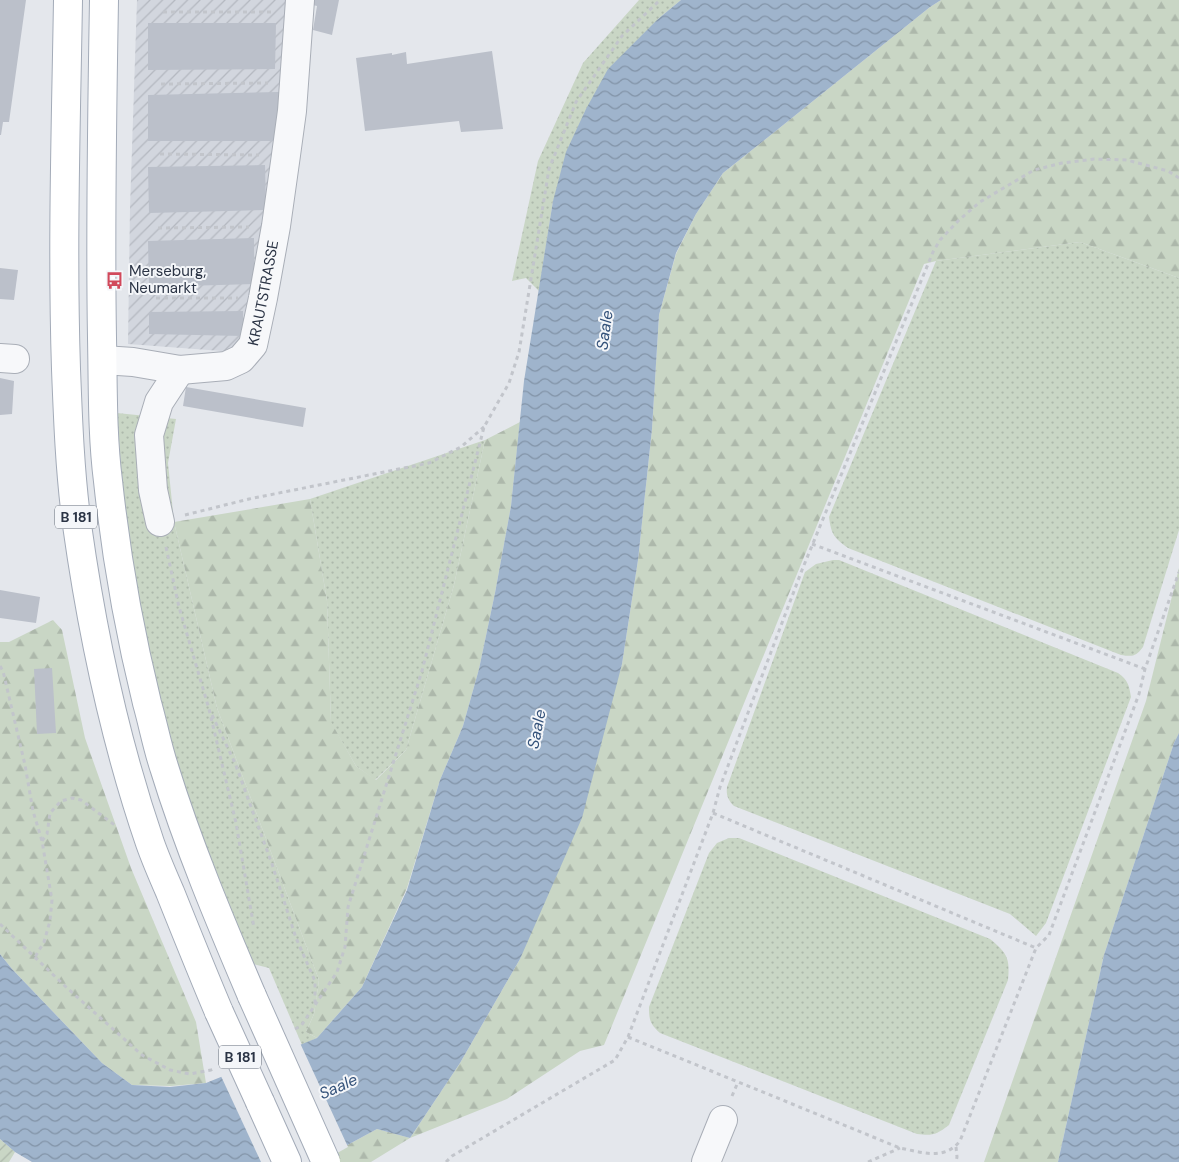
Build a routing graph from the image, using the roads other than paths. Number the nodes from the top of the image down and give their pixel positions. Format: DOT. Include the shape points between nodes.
graph roads {
  1 [pos="68,0"];
  2 [pos="104,0"];
  3 [pos="300,6"];
  4 [pos="103,360"];
  5 [pos="180,370"];
  6 [pos="160,522"];
  7 [pos="723,1120"];
  8 [pos="287,1162"];
  9 [pos="326,1162"];
  10 [pos="706,1162"];
  1 -- 8 [label="main road, B 181, bridge" via="64,259 68,440 77,524 95,631 107,693 150,844 189,941"];
  2 -- 4 [label="main road, B 181" via="101,126"];
  3 -- 5 [label="street, KRAUTSTRASSE" via="286,155 264,298 253,345 241,359 226,366"];
  4 -- 5 [label="street, KRAUTSTRASSE"];
  4 -- 9 [label="main road, B 181, bridge" via="107,478 115,540 140,673 163,764 217,914"];
  5 -- 6 [label="street" via="159,402 150,435 153,490"];
  7 -- 10 [label="street"];
}
